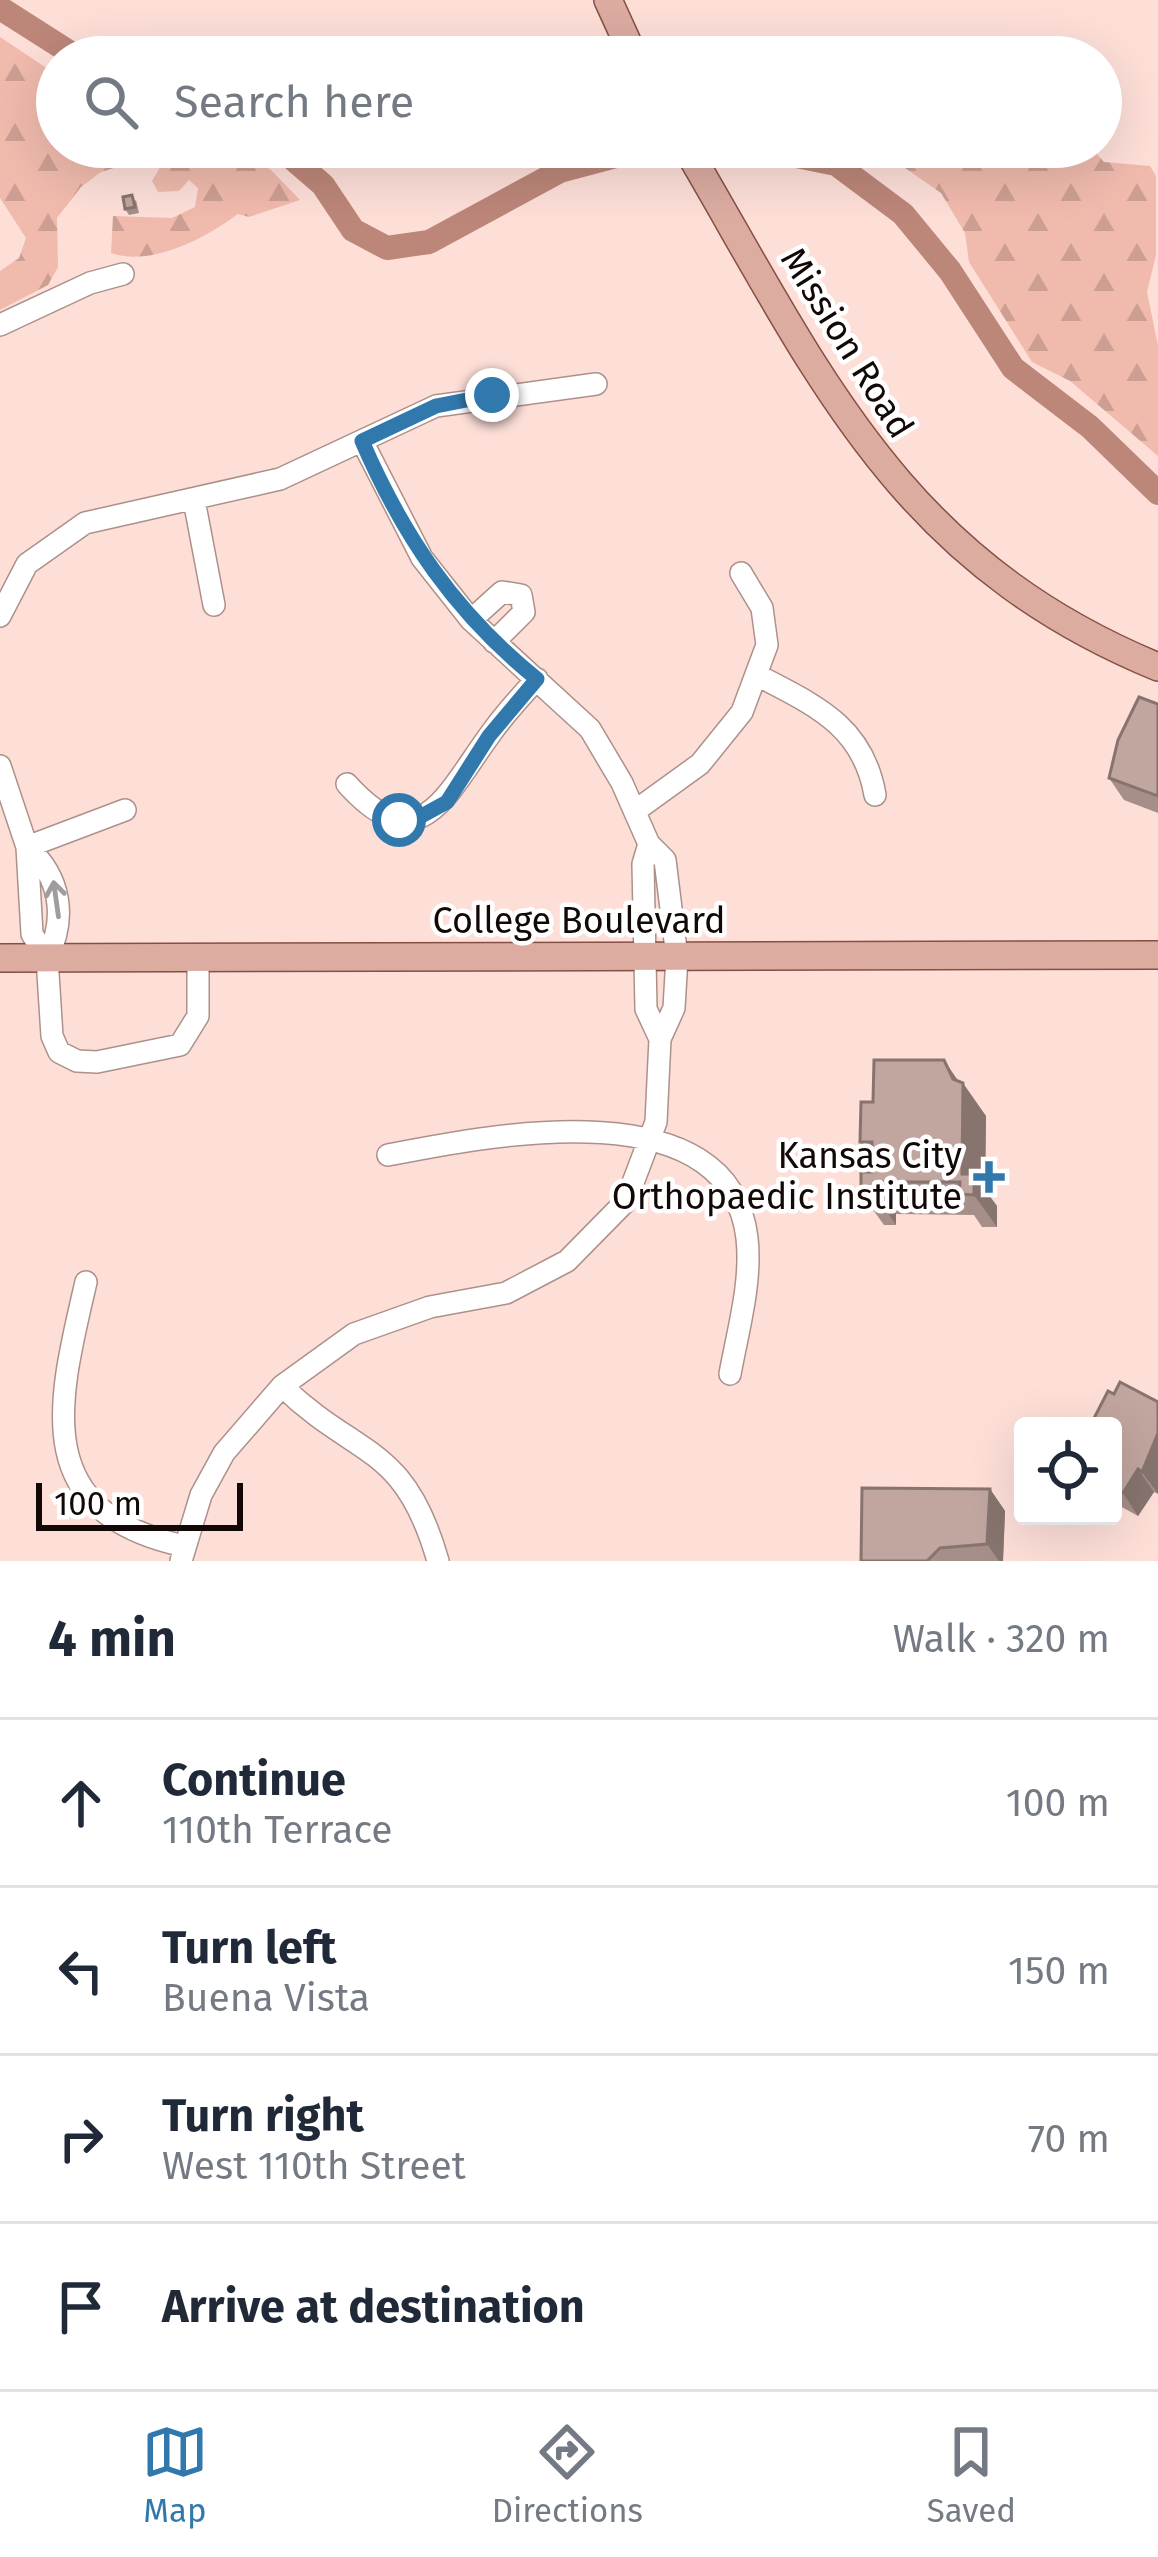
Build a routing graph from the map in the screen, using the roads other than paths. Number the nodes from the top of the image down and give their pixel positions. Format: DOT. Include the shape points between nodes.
graph roads {
  1 [pos="608,0"];
  2 [pos="624,36"];
  3 [pos="698,168"];
  4 [pos="123,274"];
  5 [pos="0,325"];
  6 [pos="596,384"];
  7 [pos="362,441"];
  8 [pos="194,500"];
  9 [pos="741,573"];
  10 [pos="8,579"];
  11 [pos="214,604"];
  12 [pos="0,616"];
  13 [pos="471,620"];
  14 [pos="494,642"];
  15 [pos="1158,667"];
  16 [pos="757,675"];
  17 [pos="537,679"];
  18 [pos="0,766"];
  19 [pos="347,784"];
  20 [pos="875,795"];
  21 [pos="125,810"];
  22 [pos="635,811"];
  23 [pos="649,844"];
  24 [pos="27,847"];
  25 [pos="1158,955"];
  26 [pos="644,957"];
  27 [pos="677,957"];
  28 [pos="0,958"];
  29 [pos="47,958"];
  30 [pos="198,959"];
  31 [pos="661,1039"];
  32 [pos="652,1140"];
  33 [pos="388,1155"];
  34 [pos="86,1282"];
  35 [pos="730,1374"];
  36 [pos="282,1386"];
  37 [pos="183,1553"];
  38 [pos="438,1561"];
  1 -- 2 [label="main road"];
  3 -- 15 [label="main road, Mission Road" via="846,421 912,502 1026,598"];
  4 -- 5 [label="street"];
  6 -- 7 [label="street" via="462,399"];
  7 -- 8 [label="street" via="280,479"];
  7 -- 13 [label="street" via="398,521"];
  8 -- 10 [label="street" via="64,533"];
  8 -- 11 [label="street"];
  9 -- 16 [label="street" via="767,632"];
  10 -- 12 [label="street"];
  13 -- 14 [label="street"];
  13 -- 14 [label="street" via="502,592 521,595 524,612"];
  14 -- 17 [label="street"];
  16 -- 20 [label="street" via="844,729 866,757"];
  16 -- 22 [label="street" via="742,712 713,749"];
  17 -- 19 [label="street" via="433,812 384,817"];
  17 -- 22 [label="street" via="590,729"];
  18 -- 24 [label="street"];
  21 -- 24 [label="street"];
  22 -- 23 [label="street"];
  23 -- 26 [label="street"];
  23 -- 27 [label="street" via="665,860"];
  24 -- 29 [label="street" via="54,880 60,934"];
  25 -- 27 [label="main road, College Boulevard"];
  26 -- 27 [label="main road, College Boulevard"];
  26 -- 30 [label="main road, College Boulevard"];
  26 -- 31 [label="street" via="646,1009"];
  27 -- 31 [label="street" via="674,1008"];
  28 -- 29 [label="main road, College Boulevard"];
  29 -- 30 [label="main road, College Boulevard"];
  29 -- 30 [label="street" via="59,1052 97,1062 164,1052 190,1036"];
  31 -- 32 [label="street"];
  32 -- 33 [label="street" via="527,1133"];
  32 -- 35 [label="street" via="710,1165 743,1219 747,1274"];
  32 -- 36 [label="street" via="626,1201 547,1274 354,1334"];
  34 -- 37 [label="street" via="60,1413 72,1473 121,1525"];
  36 -- 37 [label="street" via="224,1454"];
  36 -- 38 [label="street" via="386,1462 418,1501"];
}
